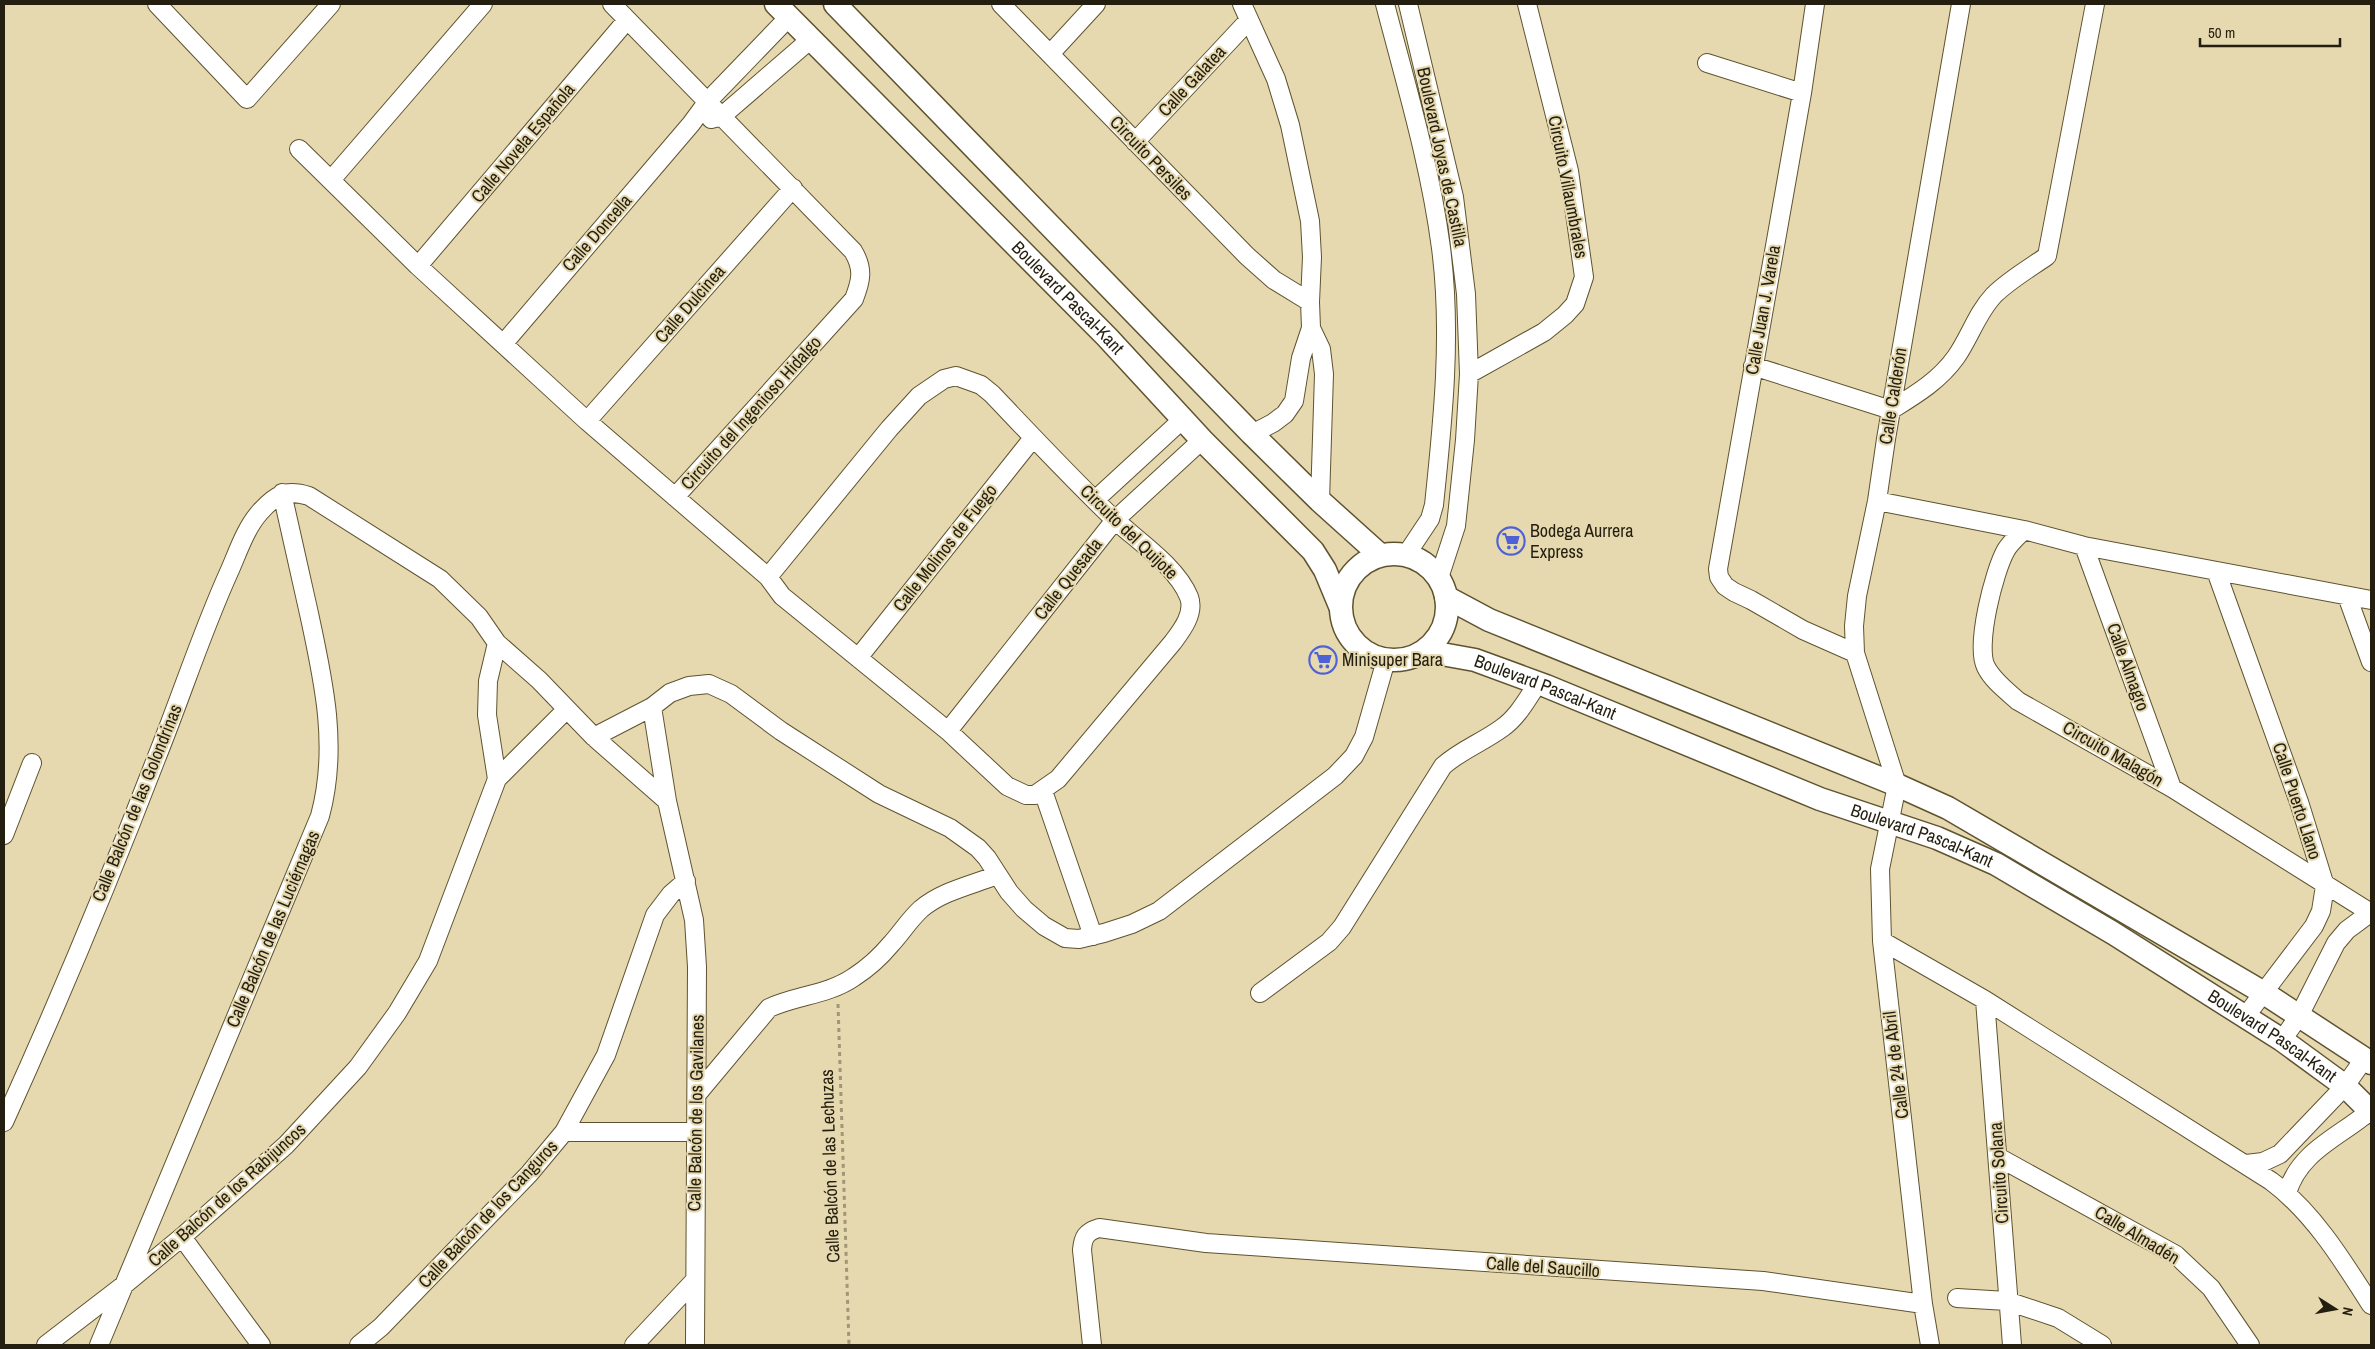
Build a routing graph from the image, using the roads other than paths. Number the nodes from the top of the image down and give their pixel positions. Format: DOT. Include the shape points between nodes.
graph roads {
  1 [pos="331,4"];
  2 [pos="483,4"];
  3 [pos="612,4"];
  4 [pos="835,4"];
  5 [pos="1001,4"];
  6 [pos="1096,4"];
  7 [pos="1385,4"];
  8 [pos="1408,4"];
  9 [pos="1528,4"];
  10 [pos="1815,4"];
  11 [pos="1961,4"];
  12 [pos="2095,4"];
  13 [pos="166,7"];
  14 [pos="782,10"];
  15 [pos="1246,12"];
  16 [pos="628,20"];
  17 [pos="811,39"];
  18 [pos="1050,54"];
  19 [pos="1707,63"];
  20 [pos="1802,93"];
  21 [pos="708,101"];
  22 [pos="722,116"];
  23 [pos="691,124"];
  24 [pos="1135,142"];
  25 [pos="299,149"];
  26 [pos="331,180"];
  27 [pos="793,188"];
  28 [pos="418,266"];
  29 [pos="1310,302"];
  30 [pos="1134,311"];
  31 [pos="1311,328"];
  32 [pos="1107,337"];
  33 [pos="504,343"];
  34 [pos="1753,366"];
  35 [pos="1469,374"];
  36 [pos="1891,410"];
  37 [pos="1183,419"];
  38 [pos="587,421"];
  39 [pos="1252,434"];
  40 [pos="1033,438"];
  41 [pos="1202,440"];
  42 [pos="282,493"];
  43 [pos="675,497"];
  44 [pos="1095,500"];
  45 [pos="1320,501"];
  46 [pos="1877,501"];
  47 [pos="1115,520"];
  48 [pos="2024,530"];
  49 [pos="2084,546"];
  50 [pos="1380,555"];
  51 [pos="1406,555"];
  52 [pos="2216,570"];
  53 [pos="768,577"];
  54 [pos="1443,588"];
  55 [pos="2348,596"];
  56 [pos="2371,600"];
  57 [pos="1340,606"];
  58 [pos="497,643"];
  59 [pos="1425,650"];
  60 [pos="1855,653"];
  61 [pos="858,658"];
  62 [pos="1386,660"];
  63 [pos="2371,662"];
  64 [pos="1538,683"];
  65 [pos="652,706"];
  66 [pos="567,710"];
  67 [pos="948,731"];
  68 [pos="594,737"];
  69 [pos="32,763"];
  70 [pos="497,779"];
  71 [pos="1897,785"];
  72 [pos="2172,788"];
  73 [pos="1043,791"];
  74 [pos="667,801"];
  75 [pos="1888,823"];
  76 [pos="4,835"];
  77 [pos="997,875"];
  78 [pos="686,881"];
  79 [pos="2325,886"];
  80 [pos="2371,913"];
  81 [pos="1093,936"];
  82 [pos="1882,942"];
  83 [pos="1260,993"];
  84 [pos="2264,993"];
  85 [pos="1985,1000"];
  86 [pos="2245,1016"];
  87 [pos="2299,1016"];
  88 [pos="2282,1040"];
  89 [pos="2368,1061"];
  90 [pos="2345,1086"];
  91 [pos="698,1093"];
  92 [pos="2371,1111"];
  93 [pos="4,1122"];
  94 [pos="564,1132"];
  95 [pos="696,1132"];
  96 [pos="1998,1157"];
  97 [pos="2246,1164"];
  98 [pos="2288,1193"];
  99 [pos="182,1237"];
  100 [pos="695,1280"];
  101 [pos="124,1285"];
  102 [pos="1957,1298"];
  103 [pos="2007,1301"];
  104 [pos="1923,1304"];
  105 [pos="2371,1305"];
  106 [pos="46,1345"];
  107 [pos="99,1345"];
  108 [pos="261,1345"];
  109 [pos="359,1345"];
  110 [pos="634,1345"];
  111 [pos="695,1345"];
  112 [pos="1092,1345"];
  113 [pos="1930,1345"];
  114 [pos="2012,1345"];
  115 [pos="2102,1345"];
  116 [pos="2250,1345"];
  1 -- 13 [label="street" via="247,99"];
  2 -- 26 [label="street"];
  3 -- 16 [label="street, Circuito del Ingenioso Hidalgo"];
  4 -- 30 [label="street"];
  5 -- 18 [label="street, Circuito Persiles"];
  6 -- 18 [label="street"];
  7 -- 51 [label="street, Boulevard Joyas de Castilla" via="1425,150 1442,249 1445,293 1446,374 1434,505 1430,519"];
  8 -- 35 [label="street, Boulevard Joyas de Castilla" via="1454,197 1466,294"];
  9 -- 35 [label="street, Circuito Villaumbrales" via="1569,171 1584,277 1575,304 1565,315 1544,332"];
  10 -- 20 [label="street, Calle Juan J. Varela"];
  11 -- 36 [label="street, Calle Calderón"];
  12 -- 36 [label="street" via="2047,256 1996,294 1982,310 1955,358 1928,387"];
  14 -- 17 [label="street, Boulevard Pascal-Kant"];
  14 -- 21 [label="street, Calle Doncella"];
  15 -- 24 [label="street, Calle Galatea"];
  15 -- 29 [label="street" via="1276,80 1290,125 1310,221"];
  16 -- 21 [label="street, Circuito del Ingenioso Hidalgo"];
  16 -- 28 [label="street, Calle Novela Española"];
  17 -- 22 [label="street"];
  17 -- 32 [label="street, Boulevard Pascal-Kant"];
  18 -- 24 [label="street, Circuito Persiles"];
  19 -- 20 [label="street"];
  20 -- 34 [label="street, Calle Juan J. Varela"];
  21 -- 22 [label="street, Circuito del Ingenioso Hidalgo"];
  21 -- 23 [label="street, Calle Doncella"];
  22 -- 23 [label="street"];
  22 -- 27 [label="street, Circuito del Ingenioso Hidalgo"];
  23 -- 33 [label="street, Calle Doncella"];
  24 -- 29 [label="street, Circuito Persiles" via="1274,280"];
  25 -- 26 [label="street, Circuito del Ingenioso Hidalgo"];
  26 -- 28 [label="street, Circuito del Ingenioso Hidalgo"];
  27 -- 38 [label="street, Calle Dulcinea"];
  27 -- 43 [label="street, Circuito del Ingenioso Hidalgo" via="853,251 862,271 861,282 854,299"];
  28 -- 33 [label="street, Circuito del Ingenioso Hidalgo"];
  29 -- 31 [label="street"];
  30 -- 32 [label="street"];
  30 -- 39 [label="street"];
  31 -- 39 [label="street" via="1301,358 1294,401 1273,423"];
  31 -- 45 [label="street" via="1321,349 1324,374"];
  32 -- 37 [label="street, Boulevard Pascal-Kant"];
  33 -- 38 [label="street, Circuito del Ingenioso Hidalgo"];
  34 -- 36 [label="street"];
  34 -- 60 [label="street, Calle Juan J. Varela" via="1719,577 1724,586 1803,630"];
  35 -- 54 [label="street, Boulevard Joyas de Castilla" via="1456,526"];
  36 -- 46 [label="street, Calle Calderón"];
  37 -- 41 [label="street, Boulevard Pascal-Kant"];
  37 -- 44 [label="street"];
  38 -- 43 [label="street, Circuito del Ingenioso Hidalgo"];
  39 -- 45 [label="street"];
  40 -- 44 [label="street, Circuito del Quijote"];
  40 -- 53 [label="street, Circuito del Quijote" via="981,385 956,376 944,379 919,396 889,429"];
  40 -- 61 [label="street, Calle Molinos de Fuego"];
  41 -- 47 [label="street, Calle Quesada"];
  41 -- 57 [label="street, Boulevard Pascal-Kant" via="1313,551"];
  42 -- 58 [label="street" via="309,496 440,579 474,612"];
  42 -- 93 [label="street, Calle Balcón de las Golondrinas" via="259,513 248,529 210,613 156,759 41,1042"];
  42 -- 101 [label="street, Calle Balcón de las Luciérnagas" via="328,709 330,753 327,789 316,825"];
  43 -- 53 [label="street"];
  44 -- 47 [label="street, Circuito del Quijote"];
  45 -- 50 [label="street"];
  46 -- 48 [label="street"];
  46 -- 60 [label="street, Calle Calderón" via="1857,596"];
  47 -- 67 [label="street, Calle Quesada"];
  47 -- 73 [label="street, Circuito del Quijote" via="1179,580 1189,598 1190,611 1183,629 1173,642 1083,751"];
  48 -- 49 [label="street"];
  48 -- 72 [label="street, Circuito Malagón" via="2006,550 1985,620 1982,648 1986,667 2018,700"];
  49 -- 52 [label="street"];
  49 -- 72 [label="street, Calle Almagro"];
  50 -- 51 [label="street"];
  50 -- 57 [label="street" via="1360,566 1346,584"];
  51 -- 54 [label="street" via="1425,563"];
  52 -- 55 [label="street"];
  52 -- 79 [label="street, Calle Puerto Llano" via="2299,802"];
  53 -- 61 [label="street" via="782,596"];
  54 -- 59 [label="street" via="1446,617 1439,636"];
  54 -- 71 [label="street, Boulevard Pascal-Kant" via="1489,620"];
  55 -- 56 [label="street"];
  55 -- 63 [label="street"];
  57 -- 62 [label="street" via="1343,625 1353,642 1368,654"];
  58 -- 66 [label="street"];
  58 -- 70 [label="street, Calle Balcón de los Rabijuncos" via="488,681 487,715"];
  59 -- 62 [label="street" via="1407,659"];
  59 -- 64 [label="street, Boulevard Pascal-Kant" via="1475,660"];
  60 -- 71 [label="street, Calle Calderón"];
  61 -- 67 [label="street"];
  62 -- 81 [label="street" via="1364,737 1354,756 1335,776 1159,911 1132,924"];
  64 -- 75 [label="street, Boulevard Pascal-Kant" via="1820,799"];
  64 -- 83 [label="street" via="1517,715 1443,766 1336,934"];
  65 -- 68 [label="street"];
  65 -- 74 [label="street, Calle Balcón de los Gavilanes"];
  65 -- 77 [label="street" via="670,693 688,686 709,684 731,694 878,794 950,828 978,848"];
  66 -- 68 [label="street"];
  66 -- 70 [label="street, Calle Balcón de los Rabijuncos"];
  67 -- 73 [label="street" via="1008,786 1026,795"];
  68 -- 74 [label="street"];
  69 -- 76 [label="street"];
  70 -- 99 [label="street, Calle Balcón de los Rabijuncos" via="428,961 398,1013 358,1067 286,1145"];
  71 -- 75 [label="street, Calle 24 de Abril"];
  71 -- 84 [label="street, Boulevard Pascal-Kant" via="1948,808"];
  72 -- 79 [label="street, Circuito Malagón"];
  73 -- 81 [label="street"];
  74 -- 78 [label="street, Calle Balcón de los Gavilanes"];
  75 -- 82 [label="street, Calle 24 de Abril" via="1880,869"];
  75 -- 86 [label="street, Boulevard Pascal-Kant" via="1937,838 1996,864"];
  77 -- 81 [label="street" via="1024,909 1044,926 1065,938"];
  77 -- 91 [label="street" via="944,895 923,908 868,967 838,986 769,1008"];
  78 -- 91 [label="street, Calle Balcón de los Gavilanes" via="694,920 697,967"];
  78 -- 94 [label="street, Calle Balcón de los Canguros" via="655,915 606,1055"];
  79 -- 80 [label="street, Circuito Malagón"];
  79 -- 84 [label="street, Calle Puerto Llano" via="2321,911 2314,926"];
  80 -- 87 [label="street" via="2347,930 2336,943"];
  82 -- 85 [label="street"];
  82 -- 104 [label="street, Calle 24 de Abril"];
  84 -- 86 [label="street, Calle Puerto Llano"];
  84 -- 87 [label="street, Boulevard Pascal-Kant"];
  85 -- 96 [label="street, Circuito Solana"];
  85 -- 97 [label="street"];
  86 -- 88 [label="street, Boulevard Pascal-Kant"];
  87 -- 88 [label="street"];
  87 -- 89 [label="street, Boulevard Pascal-Kant"];
  88 -- 90 [label="street, Boulevard Pascal-Kant"];
  89 -- 90 [label="street"];
  90 -- 92 [label="street, Boulevard Pascal-Kant"];
  90 -- 97 [label="street" via="2280,1154 2263,1162"];
  91 -- 95 [label="street, Calle Balcón de los Gavilanes"];
  92 -- 98 [label="street" via="2299,1166"];
  94 -- 95 [label="street"];
  94 -- 109 [label="street, Calle Balcón de los Canguros" via="529,1174 381,1327"];
  95 -- 100 [label="street, Calle Balcón de los Gavilanes"];
  96 -- 103 [label="street, Circuito Solana"];
  96 -- 116 [label="street, Calle Almadén" via="2176,1255 2211,1288"];
  97 -- 98 [label="street"];
  98 -- 105 [label="street" via="2323,1234"];
  99 -- 101 [label="street, Calle Balcón de los Rabijuncos"];
  99 -- 108 [label="street"];
  100 -- 110 [label="street"];
  100 -- 111 [label="street, Calle Balcón de los Gavilanes"];
  101 -- 106 [label="street, Calle Balcón de los Rabijuncos"];
  101 -- 107 [label="street, Calle Balcón de las Luciérnagas"];
  102 -- 103 [label="street"];
  103 -- 114 [label="street, Circuito Solana"];
  103 -- 115 [label="street" via="2058,1318"];
  104 -- 112 [label="street, Calle del Saucillo" via="1763,1281 1206,1243 1099,1228 1089,1231 1083,1238 1082,1250"];
  104 -- 113 [label="street, Calle 24 de Abril"];
}
